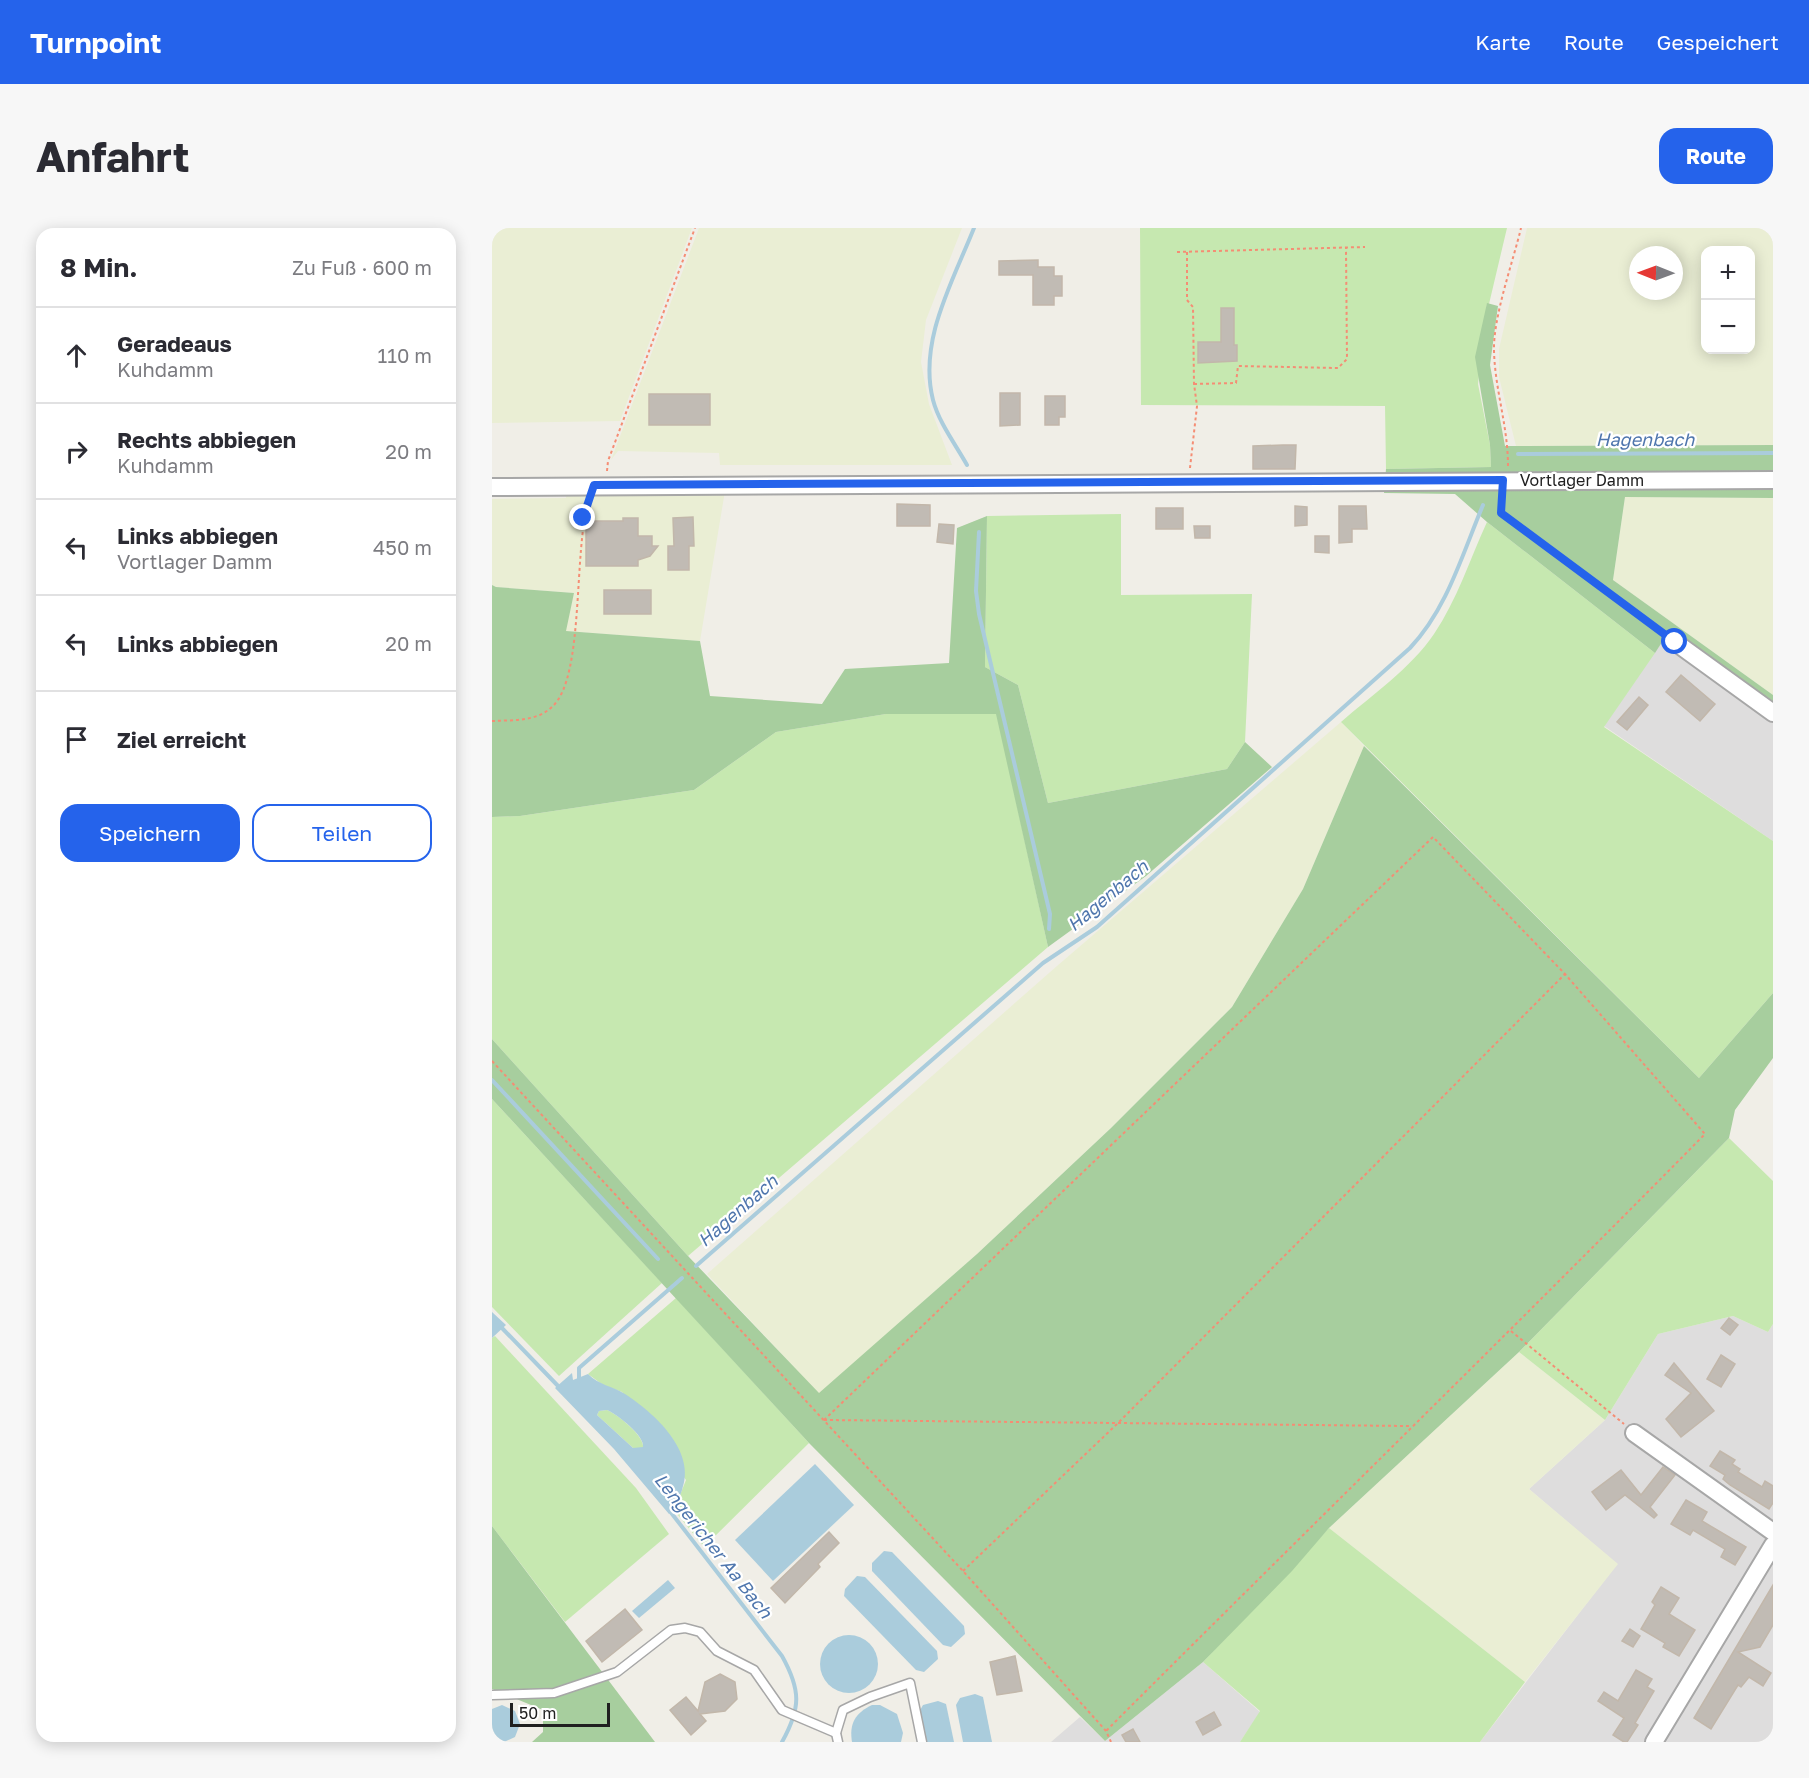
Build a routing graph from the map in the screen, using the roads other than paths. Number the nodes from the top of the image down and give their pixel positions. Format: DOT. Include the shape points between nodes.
graph roads {
  1 [pos="1773,480"];
  2 [pos="492,487"];
  3 [pos="1675,642"];
  4 [pos="1773,713"];
  5 [pos="1634,1433"];
  6 [pos="1773,1532"];
  7 [pos="1773,1545"];
  8 [pos="492,1695"];
  9 [pos="837,1737"];
  10 [pos="922,1742"];
  11 [pos="1654,1742"];
  1 -- 2 [label="street, Vortlager Damm"];
  3 -- 4 [label="street"];
  5 -- 6 [label="street"];
  7 -- 11 [label="street"];
  8 -- 9 [label="lane" via="554,1693 618,1672 671,1630 685,1628 700,1632 717,1651 754,1670 782,1710"];
  9 -- 10 [label="lane" via="843,1710 910,1683"];
}
